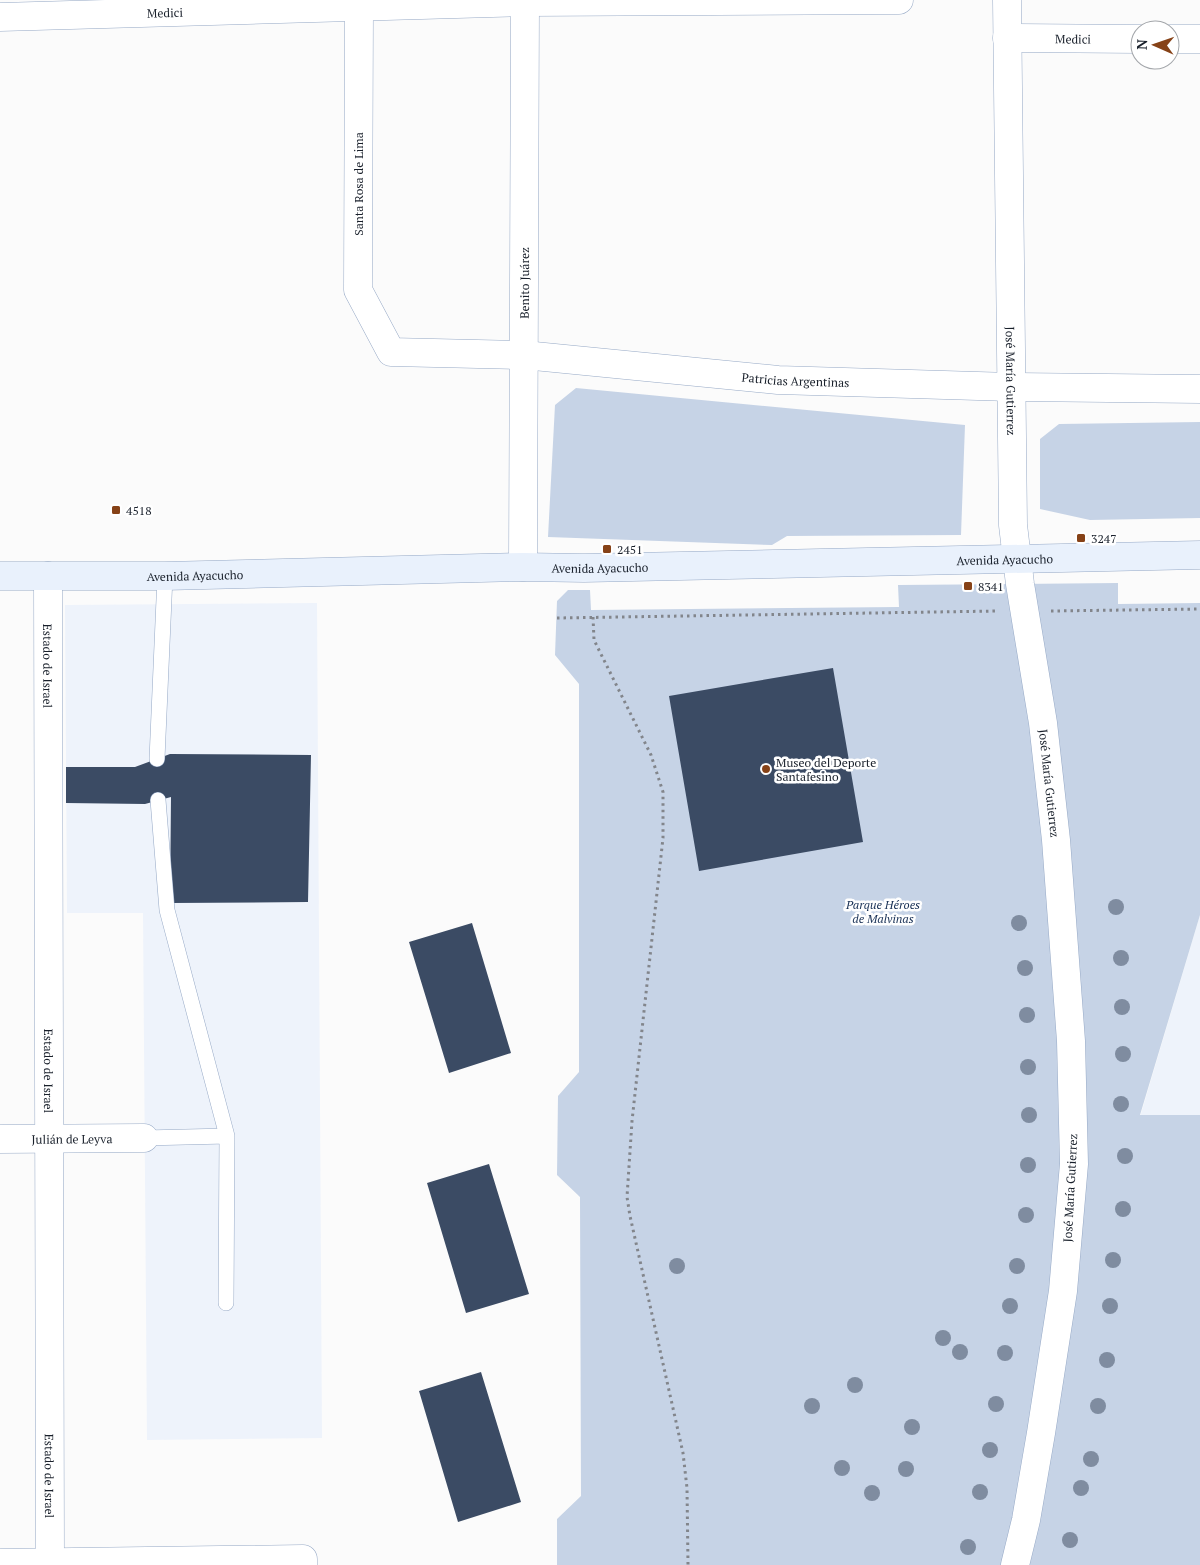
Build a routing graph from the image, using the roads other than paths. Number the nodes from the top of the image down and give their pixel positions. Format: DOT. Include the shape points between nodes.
graph roads {
  1 [pos="899,0"];
  2 [pos="1007,0"];
  3 [pos="525,1"];
  4 [pos="200,6"];
  5 [pos="359,7"];
  6 [pos="0,17"];
  7 [pos="1007,38"];
  8 [pos="1130,39"];
  9 [pos="1180,39"];
  10 [pos="1200,39"];
  11 [pos="391,352"];
  12 [pos="524,355"];
  13 [pos="1011,386"];
  14 [pos="1200,389"];
  15 [pos="1200,556"];
  16 [pos="1018,560"];
  17 [pos="523,568"];
  18 [pos="0,576"];
  19 [pos="48,576"];
  20 [pos="165,576"];
  21 [pos="158,759"];
  22 [pos="158,800"];
  23 [pos="227,1136"];
  24 [pos="144,1138"];
  25 [pos="0,1139"];
  26 [pos="50,1139"];
  27 [pos="226,1303"];
  28 [pos="0,1562"];
  29 [pos="303,1562"];
  30 [pos="50,1563"];
  31 [pos="1015,1565"];
  1 -- 3 [label="street, Medici"];
  2 -- 7 [label="street, José María Gutierrez"];
  3 -- 5 [label="street, Medici"];
  3 -- 12 [label="street, Benito Juárez"];
  4 -- 5 [label="street, Medici"];
  4 -- 6 [label="street, Medici"];
  5 -- 11 [label="street, Santa Rosa de Lima" via="358,290"];
  7 -- 8 [label="street, Medici"];
  7 -- 13 [label="street, José María Gutierrez"];
  9 -- 10 [label="street"];
  11 -- 12 [label="street, Patricias Argentinas"];
  12 -- 13 [label="street, Patricias Argentinas" via="778,380"];
  12 -- 17 [label="street, Benito Juárez"];
  13 -- 14 [label="street, Patricias Argentinas"];
  13 -- 16 [label="street, José María Gutierrez" via="1013,517"];
  15 -- 16 [label="main road, Avenida Ayacucho"];
  16 -- 17 [label="main road, Avenida Ayacucho"];
  16 -- 31 [label="street, José María Gutierrez" via="1043,723 1056,840 1071,1040 1074,1164 1063,1291 1042,1433"];
  17 -- 20 [label="main road, Avenida Ayacucho"];
  18 -- 19 [label="main road, Avenida Ayacucho"];
  19 -- 20 [label="main road, Avenida Ayacucho"];
  19 -- 26 [label="street, Estado de Israel"];
  20 -- 21 [label="lane"];
  22 -- 23 [label="lane" via="167,910"];
  23 -- 24 [label="lane"];
  23 -- 27 [label="lane"];
  24 -- 26 [label="street, Julián de Leyva"];
  25 -- 26 [label="street, Julián de Leyva"];
  26 -- 30 [label="street, Estado de Israel"];
  28 -- 30 [label="street"];
  29 -- 30 [label="street"];
}
